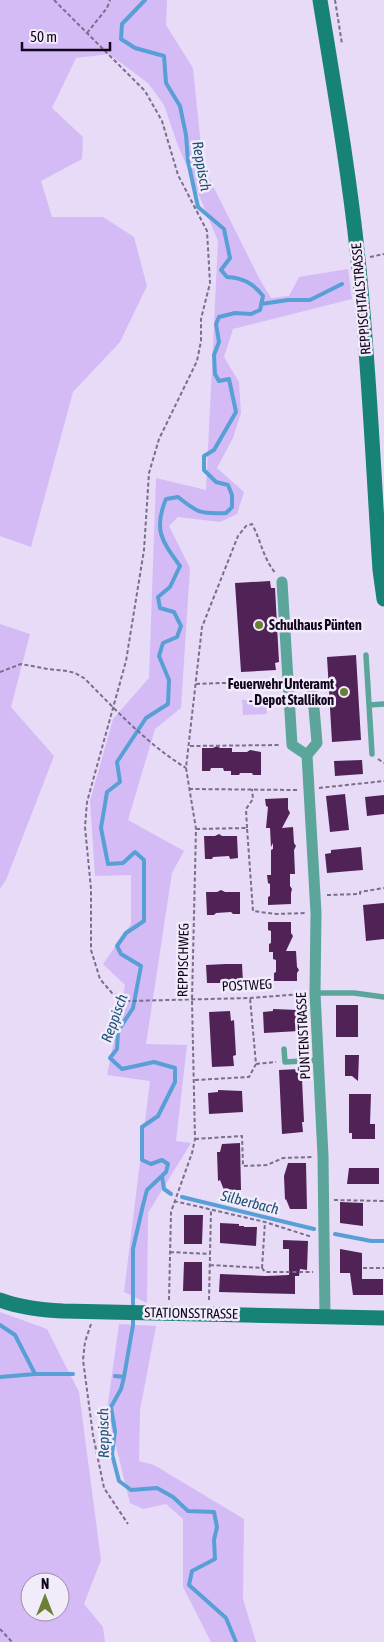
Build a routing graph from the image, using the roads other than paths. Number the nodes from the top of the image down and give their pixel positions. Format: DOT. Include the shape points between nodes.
graph roads {
  1 [pos="320,0"];
  2 [pos="282,582"];
  3 [pos="384,599"];
  4 [pos="366,655"];
  5 [pos="312,685"];
  6 [pos="384,704"];
  7 [pos="369,706"];
  8 [pos="372,754"];
  9 [pos="307,755"];
  10 [pos="315,993"];
  11 [pos="384,997"];
  12 [pos="284,1049"];
  13 [pos="320,1060"];
  14 [pos="0,1300"];
  15 [pos="325,1316"];
  16 [pos="384,1318"];
  1 -- 3 [label="main road, REPPISCHTALSTRASSE" via="358,259"];
  2 -- 9 [label="street" via="292,744"];
  4 -- 7 [label="lane"];
  5 -- 9 [label="street, PÜNTENSTRASSE" via="317,743"];
  6 -- 7 [label="lane"];
  7 -- 8 [label="lane"];
  9 -- 10 [label="street, PÜNTENSTRASSE" via="316,913"];
  10 -- 11 [label="lane"];
  10 -- 13 [label="street, PÜNTENSTRASSE"];
  12 -- 13 [label="lane" via="285,1062"];
  13 -- 15 [label="street, PÜNTENSTRASSE"];
  14 -- 15 [label="main road, STATIONSSTRASSE" via="38,1310"];
  15 -- 16 [label="main road, STATIONSSTRASSE"];
}
